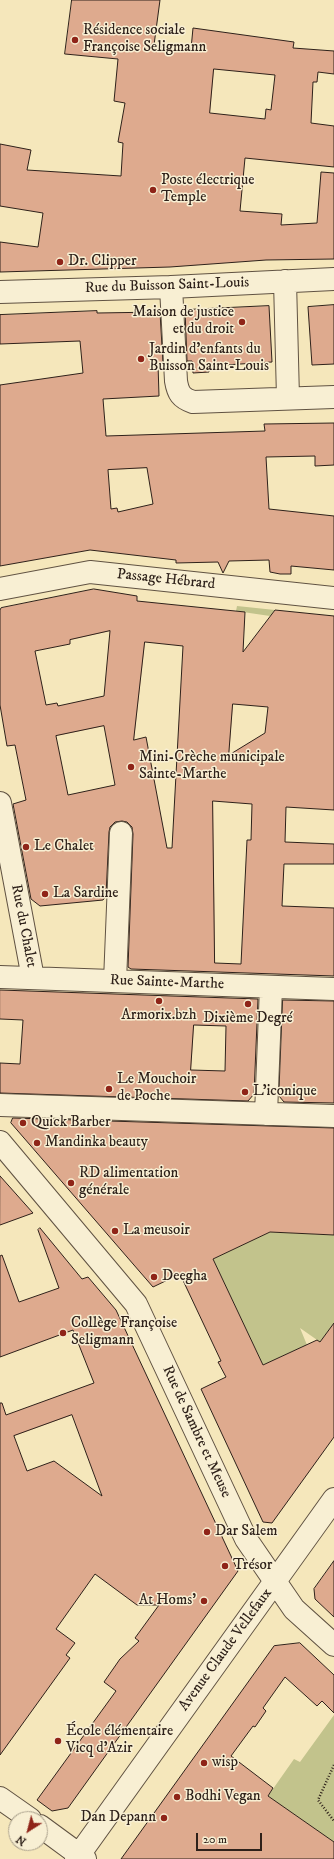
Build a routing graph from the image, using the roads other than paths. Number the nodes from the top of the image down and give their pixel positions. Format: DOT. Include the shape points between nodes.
graph roads {
  1 [pos="334,279"];
  2 [pos="285,281"];
  3 [pos="171,287"];
  4 [pos="0,292"];
  5 [pos="334,397"];
  6 [pos="288,398"];
  7 [pos="0,589"];
  8 [pos="334,598"];
  9 [pos="0,802"];
  10 [pos="121,833"];
  11 [pos="0,977"];
  12 [pos="32,978"];
  13 [pos="115,981"];
  14 [pos="271,987"];
  15 [pos="334,990"];
  16 [pos="0,1105"];
  17 [pos="266,1114"];
  18 [pos="334,1116"];
  19 [pos="0,1142"];
  20 [pos="334,1499"];
  21 [pos="275,1582"];
  22 [pos="334,1645"];
  23 [pos="0,1798"];
  24 [pos="19,1811"];
  25 [pos="48,1832"];
  26 [pos="80,1858"];
  1 -- 2 [label="street, Rue du Buisson Saint-Louis"];
  2 -- 3 [label="street, Rue du Buisson Saint-Louis"];
  2 -- 6 [label="street"];
  3 -- 4 [label="street, Rue du Buisson Saint-Louis"];
  3 -- 6 [label="street" via="176,381 180,395 193,402"];
  5 -- 6 [label="street"];
  7 -- 8 [label="street, Passage Hébrard" via="90,572"];
  9 -- 12 [label="street, Rue du Chalet"];
  10 -- 13 [label="street"];
  11 -- 12 [label="street, Rue Sainte-Marthe"];
  12 -- 13 [label="street, Rue Sainte-Marthe"];
  13 -- 14 [label="street, Rue Sainte-Marthe"];
  14 -- 15 [label="street, Rue Sainte-Marthe"];
  14 -- 17 [label="street"];
  16 -- 17 [label="street"];
  17 -- 18 [label="street"];
  19 -- 21 [label="street, Rue de Sambre et Meuse" via="136,1304 246,1539"];
  20 -- 21 [label="street, Avenue Claude Vellefaux"];
  21 -- 22 [label="street, Rue de Sambre et Meuse" via="294,1609"];
  21 -- 26 [label="street, Avenue Claude Vellefaux"];
  23 -- 24 [label="street"];
  25 -- 26 [label="street"];
}
